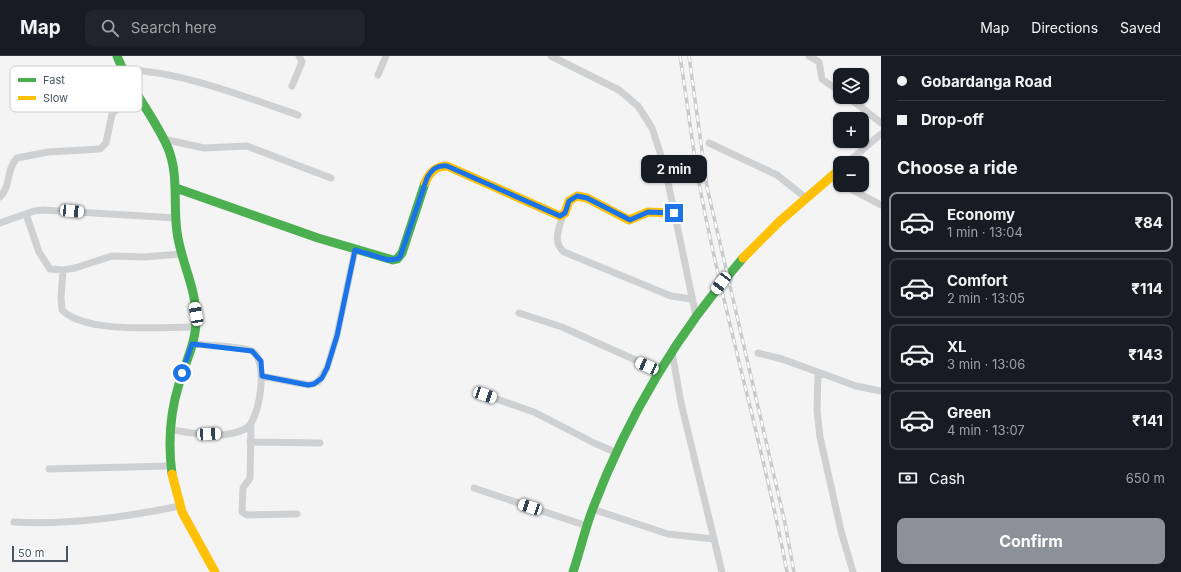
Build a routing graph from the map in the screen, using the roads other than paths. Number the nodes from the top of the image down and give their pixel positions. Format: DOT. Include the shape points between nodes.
graph roads {
  1 [pos="117,56"];
  2 [pos="299,56"];
  3 [pos="386,56"];
  4 [pos="551,56"];
  5 [pos="809,56"];
  6 [pos="120,66"];
  7 [pos="142,70"];
  8 [pos="378,75"];
  9 [pos="292,86"];
  10 [pos="833,87"];
  11 [pos="857,104"];
  12 [pos="142,106"];
  13 [pos="114,112"];
  14 [pos="298,115"];
  15 [pos="881,123"];
  16 [pos="881,134"];
  17 [pos="163,139"];
  18 [pos="708,143"];
  19 [pos="855,156"];
  20 [pos="831,177"];
  21 [pos="331,178"];
  22 [pos="176,188"];
  23 [pos="856,192"];
  24 [pos="0,197"];
  25 [pos="806,198"];
  26 [pos="881,205"];
  27 [pos="674,213"];
  28 [pos="26,214"];
  29 [pos="563,215"];
  30 [pos="176,218"];
  31 [pos="0,223"];
  32 [pos="355,250"];
  33 [pos="182,254"];
  34 [pos="63,270"];
  35 [pos="692,299"];
  36 [pos="519,313"];
  37 [pos="696,316"];
  38 [pos="195,327"];
  39 [pos="192,344"];
  40 [pos="672,352"];
  41 [pos="758,353"];
  42 [pos="660,371"];
  43 [pos="818,373"];
  44 [pos="262,376"];
  45 [pos="881,391"];
  46 [pos="485,395"];
  47 [pos="251,425"];
  48 [pos="172,430"];
  49 [pos="250,442"];
  50 [pos="320,443"];
  51 [pos="617,453"];
  52 [pos="170,466"];
  53 [pos="49,469"];
  54 [pos="474,488"];
  55 [pos="180,506"];
  56 [pos="592,509"];
  57 [pos="297,514"];
  58 [pos="14,522"];
  59 [pos="587,526"];
  60 [pos="714,539"];
  61 [pos="215,572"];
  62 [pos="574,572"];
  63 [pos="722,572"];
  64 [pos="853,572"];
  1 -- 6 [label="street"];
  2 -- 9 [label="street" via="302,62"];
  3 -- 8 [label="street"];
  4 -- 27 [label="street" via="619,90 638,106 657,139"];
  5 -- 10 [label="street" via="819,62 822,79"];
  7 -- 14 [label="street" via="185,77"];
  11 -- 15 [label="street"];
  12 -- 17 [label="street"];
  13 -- 24 [label="street" via="106,143 100,149 48,152 17,158 9,170 6,187"];
  16 -- 19 [label="street"];
  17 -- 21 [label="street" via="204,148 247,146"];
  17 -- 22 [label="street" via="173,163"];
  18 -- 25 [label="street" via="776,175"];
  20 -- 25 [label="street"];
  22 -- 30 [label="street"];
  22 -- 32 [label="street"];
  23 -- 26 [label="street"];
  25 -- 37 [label="street" via="746,254"];
  27 -- 29 [label="street" via="648,212 630,220 587,198 577,196 569,201"];
  27 -- 35 [label="street"];
  28 -- 30 [label="street" via="54,210"];
  28 -- 31 [label="street"];
  28 -- 34 [label="street" via="45,264 50,269"];
  29 -- 32 [label="street" via="556,215 447,166 441,166 434,168 427,178 400,257 388,260"];
  29 -- 35 [label="street" via="557,239 560,249 564,252 671,296"];
  30 -- 33 [label="street"];
  32 -- 44 [label="street" via="337,336 322,378 308,385"];
  33 -- 34 [label="street" via="112,256"];
  33 -- 38 [label="street" via="193,297"];
  34 -- 38 [label="street" via="60,304 62,310 74,318 108,326"];
  35 -- 37 [label="street"];
  36 -- 42 [label="street" via="568,330"];
  37 -- 40 [label="street"];
  38 -- 39 [label="street"];
  39 -- 44 [label="street" via="252,351 261,361"];
  39 -- 48 [label="street" via="178,384"];
  40 -- 42 [label="street"];
  40 -- 60 [label="street" via="681,403"];
  41 -- 43 [label="street"];
  42 -- 51 [label="street"];
  43 -- 45 [label="street" via="856,386"];
  43 -- 64 [label="street" via="820,437"];
  44 -- 47 [label="street" via="257,410"];
  46 -- 51 [label="street" via="534,412"];
  47 -- 48 [label="street" via="244,430 223,434"];
  47 -- 49 [label="street"];
  48 -- 52 [label="street"];
  49 -- 50 [label="street"];
  49 -- 57 [label="street" via="250,478 242,492 243,514"];
  51 -- 56 [label="street"];
  52 -- 53 [label="street"];
  52 -- 55 [label="street"];
  54 -- 59 [label="street"];
  55 -- 58 [label="street" via="96,520 48,524"];
  55 -- 61 [label="street"];
  56 -- 59 [label="street"];
  56 -- 60 [label="street" via="668,534"];
  59 -- 62 [label="street"];
  60 -- 63 [label="street"];
}
